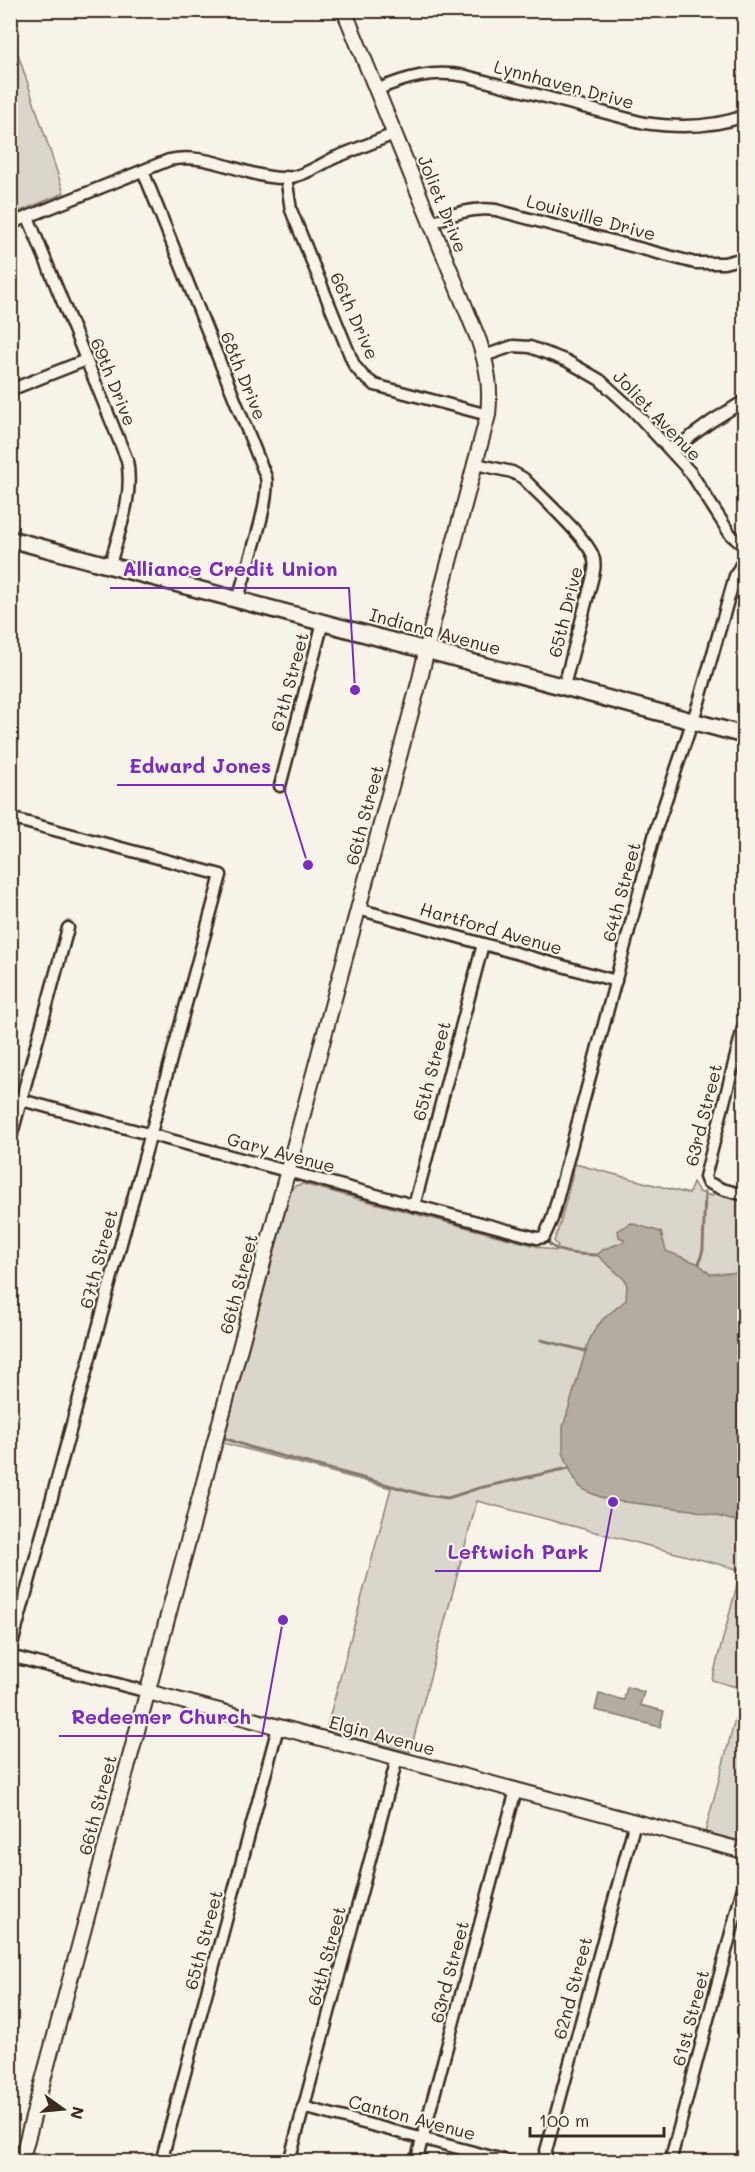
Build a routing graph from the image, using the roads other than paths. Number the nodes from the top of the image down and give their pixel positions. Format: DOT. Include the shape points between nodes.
graph roads {
  1 [pos="344,10"];
  2 [pos="376,90"];
  3 [pos="744,116"];
  4 [pos="394,134"];
  5 [pos="142,171"];
  6 [pos="286,177"];
  7 [pos="28,217"];
  8 [pos="10,224"];
  9 [pos="430,225"];
  10 [pos="744,258"];
  11 [pos="484,356"];
  12 [pos="86,360"];
  13 [pos="10,390"];
  14 [pos="744,402"];
  15 [pos="488,415"];
  16 [pos="670,451"];
  17 [pos="476,464"];
  18 [pos="10,539"];
  19 [pos="744,546"];
  20 [pos="744,559"];
  21 [pos="110,565"];
  22 [pos="238,599"];
  23 [pos="323,622"];
  24 [pos="427,650"];
  25 [pos="564,686"];
  26 [pos="693,721"];
  27 [pos="744,735"];
  28 [pos="280,786"];
  29 [pos="10,818"];
  30 [pos="358,909"];
  31 [pos="68,928"];
  32 [pos="483,944"];
  33 [pos="616,981"];
  34 [pos="744,1024"];
  35 [pos="16,1098"];
  36 [pos="150,1135"];
  37 [pos="10,1141"];
  38 [pos="287,1172"];
  39 [pos="744,1195"];
  40 [pos="414,1206"];
  41 [pos="544,1237"];
  42 [pos="10,1654"];
  43 [pos="148,1692"];
  44 [pos="278,1727"];
  45 [pos="397,1759"];
  46 [pos="516,1790"];
  47 [pos="635,1822"];
  48 [pos="744,1851"];
  49 [pos="744,1884"];
  50 [pos="303,2107"];
  51 [pos="422,2138"];
  52 [pos="21,2162"];
  53 [pos="161,2162"];
  54 [pos="289,2162"];
  55 [pos="416,2162"];
  56 [pos="511,2162"];
  57 [pos="543,2162"];
  58 [pos="670,2162"];
  1 -- 2 [label="street, Joliet Drive"];
  2 -- 3 [label="street, Lynnhaven Drive" via="418,75 445,72 656,125 688,127"];
  2 -- 4 [label="street, Joliet Drive"];
  4 -- 6 [label="street"];
  4 -- 9 [label="street, Joliet Drive"];
  5 -- 6 [label="street" via="183,157"];
  5 -- 7 [label="street"];
  5 -- 22 [label="street, 68th Drive" via="266,477 263,509"];
  6 -- 15 [label="street, 66th Drive" via="291,210 354,364 363,376 375,385"];
  7 -- 8 [label="street"];
  7 -- 12 [label="street, 69th Drive"];
  9 -- 10 [label="street, Louisville Drive" via="480,208 695,263"];
  9 -- 11 [label="street, Joliet Drive"];
  11 -- 15 [label="street, Joliet Drive" via="490,389"];
  11 -- 16 [label="street, Joliet Avenue" via="522,346 567,361 615,393"];
  12 -- 13 [label="street"];
  12 -- 21 [label="street, 69th Drive" via="130,473 128,500"];
  14 -- 16 [label="street"];
  15 -- 17 [label="street, 66th Street"];
  16 -- 19 [label="street, Joliet Avenue" via="702,488 730,534"];
  17 -- 24 [label="street, 66th Street"];
  17 -- 25 [label="street, 65th Drive" via="523,478 599,556"];
  18 -- 21 [label="main road, Indiana Avenue"];
  20 -- 26 [label="street, 64th Street" via="735,576"];
  21 -- 22 [label="main road, Indiana Avenue"];
  22 -- 23 [label="main road, Indiana Avenue"];
  23 -- 24 [label="main road, Indiana Avenue"];
  23 -- 28 [label="street, 67th Street"];
  24 -- 25 [label="main road, Indiana Avenue"];
  24 -- 30 [label="street, 66th Street"];
  25 -- 26 [label="main road, Indiana Avenue"];
  26 -- 27 [label="main road, Indiana Avenue"];
  26 -- 33 [label="street, 64th Street" via="657,829"];
  29 -- 36 [label="street, 67th Street" via="221,875"];
  30 -- 32 [label="street, Hartford Avenue"];
  30 -- 38 [label="street, 66th Street"];
  31 -- 35 [label="street"];
  32 -- 33 [label="street, Hartford Avenue"];
  32 -- 40 [label="street, 65th Street"];
  33 -- 41 [label="street, 64th Street"];
  34 -- 39 [label="street, 63rd Street" via="705,1177 722,1189"];
  35 -- 36 [label="street, Gary Avenue"];
  35 -- 37 [label="street"];
  36 -- 38 [label="street, Gary Avenue"];
  36 -- 42 [label="street, 67th Street"];
  38 -- 40 [label="street, Gary Avenue"];
  38 -- 43 [label="street, 66th Street"];
  40 -- 41 [label="street, Gary Avenue"];
  42 -- 43 [label="street, Elgin Avenue"];
  43 -- 44 [label="street, Elgin Avenue"];
  43 -- 52 [label="street, 66th Street"];
  44 -- 45 [label="street, Elgin Avenue"];
  44 -- 53 [label="street, 65th Street"];
  45 -- 46 [label="street, Elgin Avenue"];
  45 -- 50 [label="street, 64th Street"];
  46 -- 47 [label="street, Elgin Avenue"];
  46 -- 51 [label="street, 63rd Street"];
  47 -- 48 [label="street, Elgin Avenue"];
  47 -- 57 [label="street, 62nd Street"];
  49 -- 58 [label="street, 61st Street"];
  50 -- 51 [label="street, Canton Avenue"];
  50 -- 54 [label="street, 64th Street"];
  51 -- 55 [label="street, 63rd Street"];
  51 -- 56 [label="street, Canton Avenue"];
}
